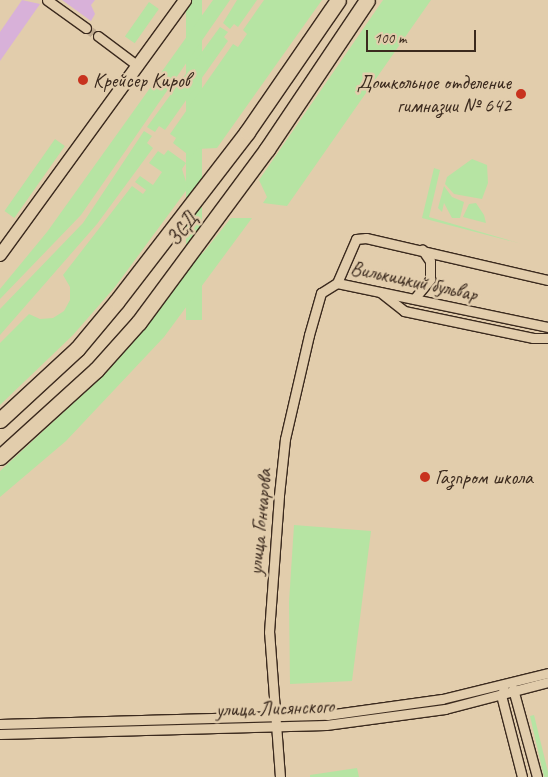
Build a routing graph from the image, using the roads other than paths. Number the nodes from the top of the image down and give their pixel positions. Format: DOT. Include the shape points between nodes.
graph roads {
  1 [pos="47,0"];
  2 [pos="174,0"];
  3 [pos="185,0"];
  4 [pos="338,0"];
  5 [pos="367,0"];
  6 [pos="86,28"];
  7 [pos="98,36"];
  8 [pos="134,63"];
  9 [pos="0,242"];
  10 [pos="422,249"];
  11 [pos="0,255"];
  12 [pos="548,280"];
  13 [pos="337,282"];
  14 [pos="380,292"];
  15 [pos="414,299"];
  16 [pos="548,327"];
  17 [pos="548,338"];
  18 [pos="0,420"];
  19 [pos="0,457"];
  20 [pos="548,673"];
  21 [pos="548,682"];
  22 [pos="507,684"];
  23 [pos="516,691"];
  24 [pos="501,695"];
  25 [pos="273,717"];
  26 [pos="0,724"];
  27 [pos="274,726"];
  28 [pos="0,734"];
  29 [pos="280,777"];
  30 [pos="522,777"];
  31 [pos="537,777"];
  1 -- 6 [label="street"];
  2 -- 8 [label="street"];
  3 -- 8 [label="street"];
  4 -- 18 [label="highway, ЗСД" via="247,132 117,301 77,349"];
  5 -- 19 [label="highway, ЗСД" via="267,149 139,322 96,370"];
  7 -- 8 [label="street"];
  8 -- 9 [label="street"];
  8 -- 11 [label="street"];
  10 -- 12 [label="street, Вилькицкий бульвар"];
  10 -- 13 [label="street, Вилькицкий бульвар" via="375,238 356,240"];
  10 -- 15 [label="street" via="430,261 430,279"];
  13 -- 14 [label="street, Вилькицкий бульвар"];
  13 -- 25 [label="street, улица Гончарова" via="321,293 286,439 271,579"];
  14 -- 15 [label="street, Вилькицкий бульвар"];
  14 -- 17 [label="street" via="404,310 533,338"];
  15 -- 16 [label="street, Вилькицкий бульвар"];
  20 -- 22 [label="street, улица Лисянского"];
  21 -- 23 [label="street, улица Лисянского"];
  22 -- 23 [label="street"];
  22 -- 24 [label="street"];
  22 -- 25 [label="street, улица Лисянского" via="391,708"];
  23 -- 24 [label="street, улица Лисянского"];
  23 -- 31 [label="street"];
  24 -- 27 [label="street, улица Лисянского" via="394,718"];
  24 -- 30 [label="street"];
  25 -- 26 [label="street, улица Лисянского"];
  25 -- 27 [label="street, улица Гончарова"];
  27 -- 28 [label="street, улица Лисянского"];
  27 -- 29 [label="street, улица Гончарова"];
}
